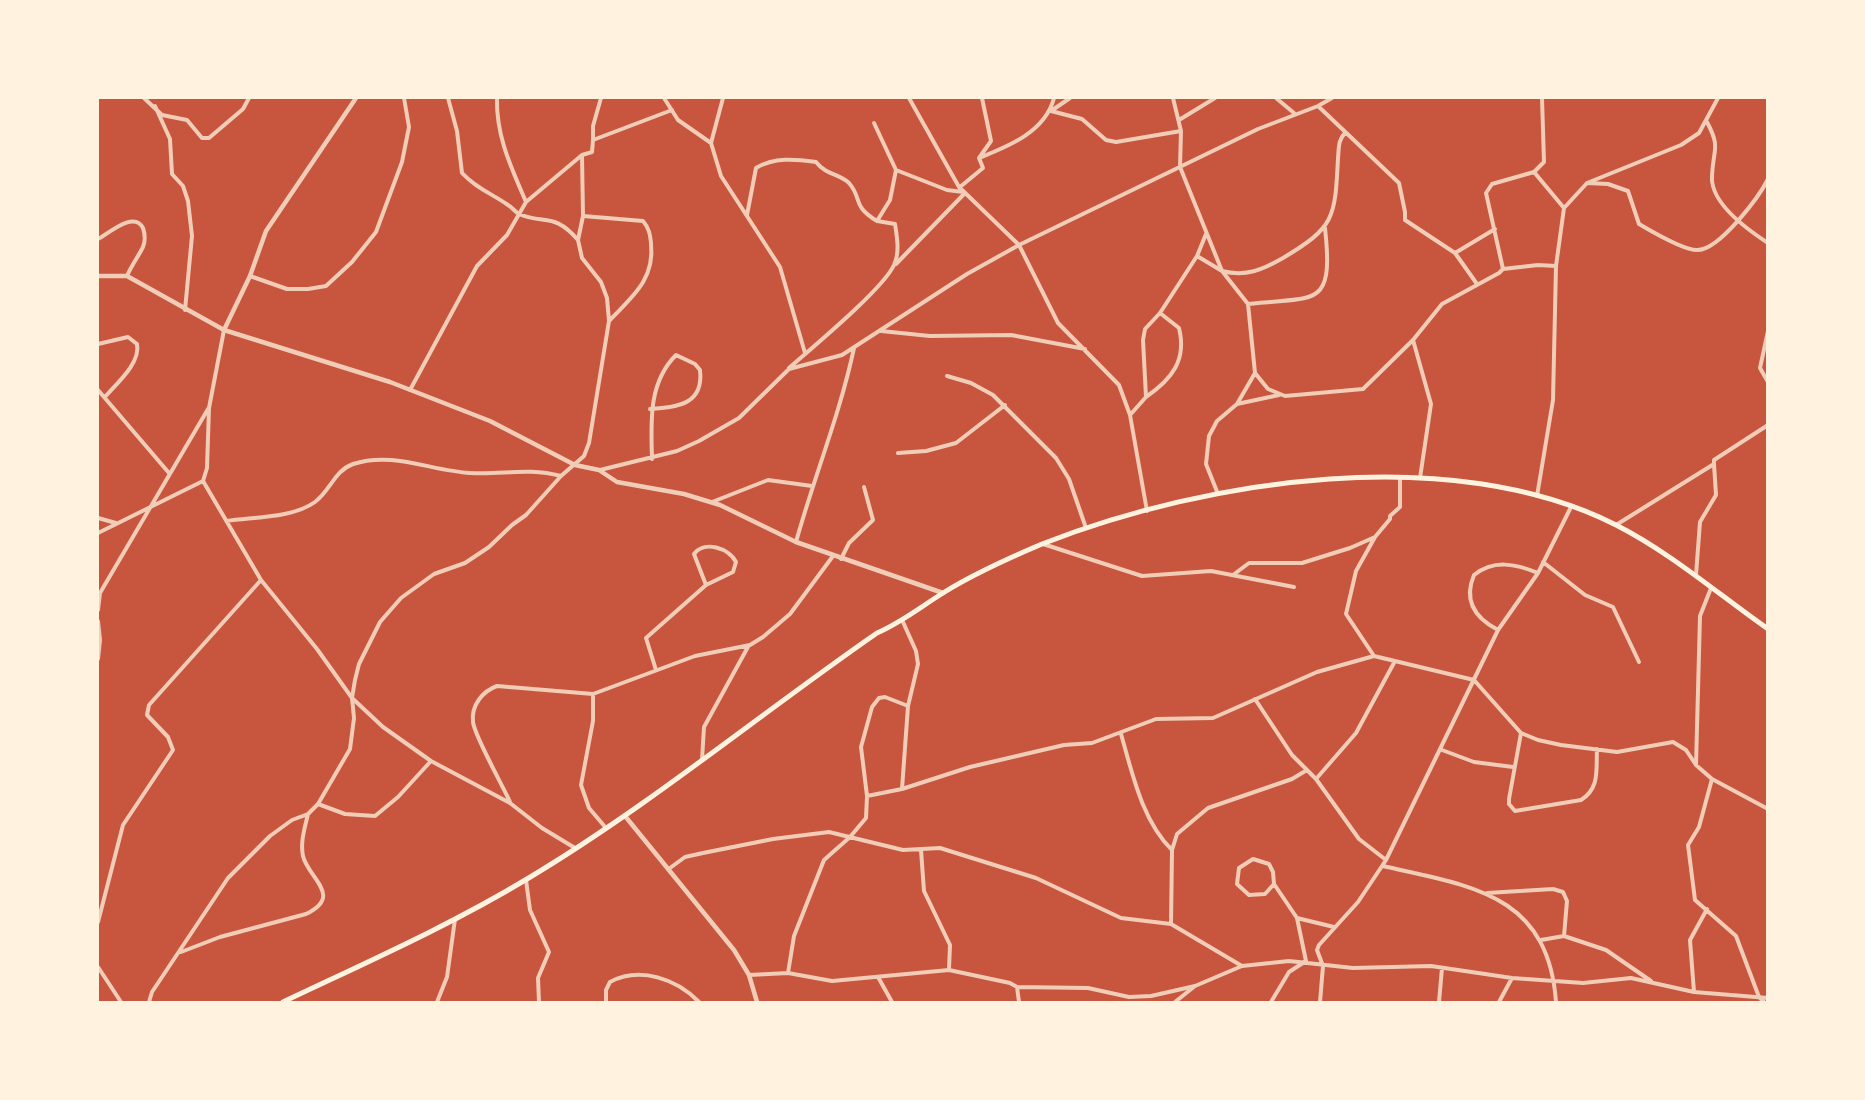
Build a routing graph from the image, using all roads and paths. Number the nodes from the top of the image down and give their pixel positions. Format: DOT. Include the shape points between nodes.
graph roads {
  1 [pos="144,98"];
  2 [pos="249,98"];
  3 [pos="356,98"];
  4 [pos="404,98"];
  5 [pos="448,98"];
  6 [pos="497,98"];
  7 [pos="601,98"];
  8 [pos="664,98"];
  9 [pos="723,98"];
  10 [pos="909,98"];
  11 [pos="982,98"];
  12 [pos="1054,98"];
  13 [pos="1070,98"];
  14 [pos="1173,98"];
  15 [pos="1215,98"];
  16 [pos="1276,98"];
  17 [pos="1280,98"];
  18 [pos="1332,98"];
  19 [pos="1542,98"];
  20 [pos="1719,98"];
  21 [pos="1283,104"];
  22 [pos="155,106"];
  23 [pos="1318,106"];
  24 [pos="672,110"];
  25 [pos="1051,111"];
  26 [pos="1294,113"];
  27 [pos="1179,120"];
  28 [pos="1707,122"];
  29 [pos="874,123"];
  30 [pos="1180,131"];
  31 [pos="1346,133"];
  32 [pos="593,140"];
  33 [pos="711,143"];
  34 [pos="582,155"];
  35 [pos="979,158"];
  36 [pos="1180,168"];
  37 [pos="896,170"];
  38 [pos="1534,172"];
  39 [pos="1767,179"];
  40 [pos="1587,183"];
  41 [pos="960,187"];
  42 [pos="966,193"];
  43 [pos="526,202"];
  44 [pos="1564,208"];
  45 [pos="519,214"];
  46 [pos="583,216"];
  47 [pos="746,216"];
  48 [pos="877,221"];
  49 [pos="1737,222"];
  50 [pos="1325,228"];
  51 [pos="1495,230"];
  52 [pos="1206,233"];
  53 [pos="98,239"];
  54 [pos="578,240"];
  55 [pos="1767,243"];
  56 [pos="1019,245"];
  57 [pos="1455,253"];
  58 [pos="1197,256"];
  59 [pos="1556,266"];
  60 [pos="893,267"];
  61 [pos="1503,269"];
  62 [pos="1222,271"];
  63 [pos="98,276"];
  64 [pos="127,276"];
  65 [pos="250,276"];
  66 [pos="1477,284"];
  67 [pos="1248,303"];
  68 [pos="185,310"];
  69 [pos="1160,313"];
  70 [pos="609,321"];
  71 [pos="224,330"];
  72 [pos="880,331"];
  73 [pos="1767,333"];
  74 [pos="1413,340"];
  75 [pos="98,344"];
  76 [pos="854,348"];
  77 [pos="1086,350"];
  78 [pos="805,353"];
  79 [pos="789,369"];
  80 [pos="1255,373"];
  81 [pos="947,376"];
  82 [pos="1767,382"];
  83 [pos="98,390"];
  84 [pos="410,390"];
  85 [pos="1279,395"];
  86 [pos="105,397"];
  87 [pos="1146,397"];
  88 [pos="1236,404"];
  89 [pos="1005,405"];
  90 [pos="209,408"];
  91 [pos="650,409"];
  92 [pos="1130,415"];
  93 [pos="1767,425"];
  94 [pos="898,453"];
  95 [pos="652,459"];
  96 [pos="1714,464"];
  97 [pos="575,465"];
  98 [pos="599,470"];
  99 [pos="169,473"];
  100 [pos="561,476"];
  101 [pos="1420,478"];
  102 [pos="1400,479"];
  103 [pos="203,481"];
  104 [pos="812,486"];
  105 [pos="864,487"];
  106 [pos="1218,494"];
  107 [pos="1538,496"];
  108 [pos="711,502"];
  109 [pos="1571,507"];
  110 [pos="151,508"];
  111 [pos="1147,511"];
  112 [pos="98,518"];
  113 [pos="227,521"];
  114 [pos="117,523"];
  115 [pos="1616,525"];
  116 [pos="1087,529"];
  117 [pos="98,533"];
  118 [pos="1375,537"];
  119 [pos="796,542"];
  120 [pos="1042,544"];
  121 [pos="833,556"];
  122 [pos="841,559"];
  123 [pos="1543,562"];
  124 [pos="1538,573"];
  125 [pos="1232,575"];
  126 [pos="1696,575"];
  127 [pos="261,580"];
  128 [pos="706,585"];
  129 [pos="1294,587"];
  130 [pos="1711,588"];
  131 [pos="943,593"];
  132 [pos="98,609"];
  133 [pos="98,621"];
  134 [pos="903,622"];
  135 [pos="1767,629"];
  136 [pos="1498,630"];
  137 [pos="750,645"];
  138 [pos="1374,656"];
  139 [pos="98,659"];
  140 [pos="1395,661"];
  141 [pos="1639,662"];
  142 [pos="656,670"];
  143 [pos="1474,680"];
  144 [pos="593,694"];
  145 [pos="352,698"];
  146 [pos="1255,699"];
  147 [pos="908,706"];
  148 [pos="1521,733"];
  149 [pos="1121,734"];
  150 [pos="1597,749"];
  151 [pos="1442,750"];
  152 [pos="702,760"];
  153 [pos="431,761"];
  154 [pos="1696,765"];
  155 [pos="1513,767"];
  156 [pos="1307,770"];
  157 [pos="1316,779"];
  158 [pos="1713,779"];
  159 [pos="902,789"];
  160 [pos="867,796"];
  161 [pos="510,803"];
  162 [pos="318,804"];
  163 [pos="1767,809"];
  164 [pos="308,814"];
  165 [pos="625,816"];
  166 [pos="606,828"];
  167 [pos="850,837"];
  168 [pos="575,848"];
  169 [pos="921,850"];
  170 [pos="1172,850"];
  171 [pos="1386,860"];
  172 [pos="1383,866"];
  173 [pos="669,868"];
  174 [pos="526,880"];
  175 [pos="1274,885"];
  176 [pos="1487,893"];
  177 [pos="1707,909"];
  178 [pos="1298,918"];
  179 [pos="455,919"];
  180 [pos="98,921"];
  181 [pos="1171,924"];
  182 [pos="1334,927"];
  183 [pos="1564,936"];
  184 [pos="1541,940"];
  185 [pos="180,952"];
  186 [pos="1306,961"];
  187 [pos="1242,966"];
  188 [pos="1323,966"];
  189 [pos="98,967"];
  190 [pos="1442,968"];
  191 [pos="949,970"];
  192 [pos="788,973"];
  193 [pos="749,975"];
  194 [pos="878,977"];
  195 [pos="1512,978"];
  196 [pos="1555,981"];
  197 [pos="1651,982"];
  198 [pos="1196,986"];
  199 [pos="1017,987"];
  200 [pos="1694,992"];
  201 [pos="1760,997"];
  202 [pos="1767,998"];
  203 [pos="121,1002"];
  204 [pos="149,1002"];
  205 [pos="283,1002"];
  206 [pos="437,1002"];
  207 [pos="538,1002"];
  208 [pos="606,1002"];
  209 [pos="699,1002"];
  210 [pos="757,1002"];
  211 [pos="892,1002"];
  212 [pos="1019,1002"];
  213 [pos="1175,1002"];
  214 [pos="1271,1002"];
  215 [pos="1320,1002"];
  216 [pos="1438,1002"];
  217 [pos="1499,1002"];
  218 [pos="1556,1002"];
  219 [pos="1764,1002"];
  1 -- 22 [label="street"];
  2 -- 22 [label="street" via="243,109 209,138 202,138 187,120 162,114"];
  3 -- 65 [label="street" via="266,231"];
  4 -- 65 [label="street" via="409,128 402,162 376,232 352,262 326,286 308,290 287,289"];
  5 -- 45 [label="street" via="458,131 462,173 486,194"];
  6 -- 43 [label="street" via="500,137"];
  7 -- 32 [label="street"];
  8 -- 24 [label="street"];
  9 -- 33 [label="street"];
  10 -- 41 [label="street"];
  11 -- 35 [label="street" via="991,141"];
  12 -- 25 [label="street"];
  13 -- 25 [label="street"];
  14 -- 27 [label="street"];
  15 -- 27 [label="street"];
  16 -- 21 [label="street"];
  17 -- 21 [label="street"];
  18 -- 23 [label="street"];
  19 -- 38 [label="street" via="1544,162"];
  20 -- 28 [label="street"];
  21 -- 26 [label="street"];
  22 -- 68 [label="street" via="170,138 172,174 183,186 188,201 192,236"];
  23 -- 26 [label="street"];
  23 -- 31 [label="street"];
  24 -- 32 [label="street"];
  24 -- 33 [label="street" via="685,127"];
  25 -- 30 [label="street" via="1082,119 1106,140 1116,142"];
  25 -- 35 [label="street" via="1012,144"];
  26 -- 36 [label="street"];
  27 -- 30 [label="street"];
  28 -- 40 [label="street" via="1700,133 1681,145"];
  28 -- 49 [label="street" via="1717,140 1712,183"];
  29 -- 37 [label="street"];
  30 -- 36 [label="street"];
  31 -- 50 [label="street" via="1339,143 1335,202"];
  31 -- 57 [label="street" via="1399,183 1406,212 1404,220"];
  32 -- 34 [label="street" via="592,152"];
  33 -- 47 [label="street" via="721,176"];
  34 -- 43 [label="street"];
  34 -- 46 [label="street"];
  35 -- 41 [label="street" via="983,168"];
  36 -- 52 [label="street"];
  36 -- 56 [label="street"];
  37 -- 42 [label="street"];
  37 -- 48 [label="street" via="890,200"];
  38 -- 44 [label="street"];
  38 -- 51 [label="street" via="1488,187"];
  39 -- 49 [label="street"];
  40 -- 44 [label="street"];
  40 -- 49 [label="street" via="1608,184 1628,191 1639,224 1687,248 1698,250 1713,244"];
  41 -- 42 [label="street"];
  41 -- 56 [label="street"];
  42 -- 60 [label="street"];
  43 -- 45 [label="street"];
  44 -- 59 [label="street"];
  45 -- 54 [label="street" via="562,224"];
  45 -- 84 [label="street" via="507,235 477,266"];
  46 -- 54 [label="street"];
  46 -- 70 [label="street" via="643,221 649,230 649,273 636,294"];
  47 -- 48 [label="street" via="756,168 767,161 790,159 816,162 823,171 844,179 861,210"];
  47 -- 78 [label="street" via="780,267"];
  48 -- 60 [label="street" via="895,224 898,247"];
  49 -- 55 [label="street"];
  50 -- 62 [label="street" via="1262,270 1235,274"];
  50 -- 67 [label="street" via="1329,265 1324,284 1315,294 1300,300"];
  51 -- 57 [label="street"];
  51 -- 61 [label="street"];
  52 -- 58 [label="street"];
  52 -- 62 [label="street"];
  53 -- 64 [label="street" via="123,223 141,225 143,246"];
  54 -- 70 [label="street" via="582,258 604,291"];
  56 -- 72 [label="street" via="966,274"];
  56 -- 77 [label="street" via="1052,314"];
  57 -- 66 [label="street"];
  58 -- 62 [label="street"];
  58 -- 69 [label="street"];
  59 -- 61 [label="street"];
  59 -- 107 [label="street" via="1553,400"];
  60 -- 78 [label="street" via="879,285"];
  61 -- 66 [label="street"];
  62 -- 67 [label="street"];
  63 -- 64 [label="street"];
  64 -- 68 [label="street"];
  65 -- 71 [label="street"];
  66 -- 74 [label="street" via="1442,304"];
  67 -- 80 [label="street"];
  68 -- 71 [label="street"];
  69 -- 87 [label="street" via="1144,334"];
  69 -- 87 [label="street" via="1179,328 1182,355 1170,378"];
  70 -- 97 [label="street" via="589,443"];
  71 -- 84 [label="street"];
  71 -- 90 [label="street"];
  72 -- 76 [label="street"];
  72 -- 77 [label="street" via="930,336 1011,335"];
  73 -- 82 [label="street" via="1760,368"];
  74 -- 85 [label="street" via="1363,390"];
  74 -- 101 [label="street" via="1431,404"];
  75 -- 86 [label="street" via="128,338 137,344 138,350 131,366"];
  76 -- 79 [label="street" via="836,357"];
  76 -- 104 [label="street" via="840,405"];
  77 -- 92 [label="street" via="1119,385"];
  78 -- 79 [label="street"];
  79 -- 95 [label="street" via="739,418 677,452"];
  80 -- 85 [label="street"];
  80 -- 88 [label="street"];
  81 -- 89 [label="street" via="971,383"];
  83 -- 86 [label="street"];
  84 -- 97 [label="street" via="490,421"];
  85 -- 88 [label="street"];
  86 -- 99 [label="street"];
  87 -- 92 [label="street"];
  88 -- 106 [label="street" via="1217,421 1209,436 1206,464"];
  89 -- 94 [label="street" via="956,443"];
  89 -- 116 [label="street" via="1063,468"];
  90 -- 99 [label="street"];
  90 -- 103 [label="street"];
  91 -- 91 [label="street" via="665,366 676,355 695,364 700,370 696,393 687,403"];
  91 -- 95 [label="street"];
  92 -- 111 [label="street"];
  93 -- 96 [label="street" via="1714,460"];
  95 -- 98 [label="street"];
  96 -- 115 [label="street"];
  96 -- 126 [label="street" via="1716,495 1700,522"];
  97 -- 98 [label="street"];
  97 -- 100 [label="street"];
  98 -- 108 [label="street" via="617,482"];
  99 -- 110 [label="street"];
  100 -- 113 [label="street" via="521,470 467,473 375,459 345,467 316,501 299,510"];
  100 -- 145 [label="street" via="538,504 489,547 465,563 434,574 401,598 380,622 359,664"];
  101 -- 102 [label="main road"];
  101 -- 107 [label="main road" via="1487,484"];
  102 -- 106 [label="main road" via="1303,482"];
  102 -- 118 [label="street" via="1400,507"];
  103 -- 110 [label="street"];
  103 -- 113 [label="street"];
  104 -- 108 [label="street" via="768,480"];
  104 -- 119 [label="street"];
  105 -- 122 [label="street" via="873,520 849,543"];
  106 -- 111 [label="main road"];
  107 -- 109 [label="main road"];
  108 -- 119 [label="street"];
  109 -- 115 [label="main road"];
  109 -- 123 [label="street"];
  110 -- 114 [label="street"];
  110 -- 132 [label="street" via="100,593"];
  111 -- 116 [label="main road"];
  112 -- 114 [label="street"];
  113 -- 127 [label="street"];
  114 -- 117 [label="street"];
  115 -- 126 [label="main road"];
  116 -- 120 [label="main road"];
  118 -- 125 [label="street" via="1302,563 1246,564"];
  118 -- 138 [label="street" via="1356,571 1346,614"];
  119 -- 121 [label="street"];
  120 -- 125 [label="street" via="1142,576 1199,571"];
  120 -- 131 [label="main road"];
  121 -- 122 [label="street"];
  121 -- 137 [label="street" via="790,614"];
  122 -- 131 [label="street"];
  123 -- 124 [label="street"];
  123 -- 141 [label="street" via="1585,594 1613,607"];
  124 -- 136 [label="street"];
  124 -- 136 [label="street" via="1505,564 1492,565 1474,575 1469,592 1474,612 1482,622"];
  125 -- 129 [label="street"];
  126 -- 130 [label="main road"];
  127 -- 145 [label="street"];
  127 -- 180 [label="street" via="148,705 147,715 168,736 173,750 123,825"];
  128 -- 128 [label="street" via="693,558 696,550 715,547 733,557 734,572"];
  128 -- 142 [label="street" via="646,638"];
  130 -- 135 [label="main road"];
  130 -- 154 [label="street" via="1700,626"];
  131 -- 134 [label="main road"];
  133 -- 139 [label="street"];
  134 -- 147 [label="street" via="918,664"];
  134 -- 152 [label="main road" via="877,633"];
  136 -- 143 [label="street"];
  137 -- 142 [label="street" via="715,650"];
  137 -- 152 [label="street" via="704,727"];
  138 -- 140 [label="street"];
  138 -- 146 [label="street" via="1317,672"];
  140 -- 143 [label="street"];
  140 -- 157 [label="street" via="1356,733"];
  142 -- 144 [label="street"];
  143 -- 148 [label="street"];
  143 -- 151 [label="street"];
  144 -- 161 [label="street" via="497,686 485,690 473,721"];
  144 -- 166 [label="street" via="593,722 581,785 589,808"];
  145 -- 153 [label="street"];
  145 -- 162 [label="street" via="350,749"];
  146 -- 149 [label="street" via="1213,717 1156,719"];
  146 -- 156 [label="street" via="1292,755"];
  147 -- 159 [label="street"];
  147 -- 160 [label="street" via="885,697 872,707 861,754"];
  148 -- 150 [label="street" via="1561,746"];
  148 -- 155 [label="street"];
  149 -- 159 [label="street" via="970,767"];
  149 -- 170 [label="street" via="1141,798 1162,840"];
  150 -- 154 [label="street" via="1630,751 1673,742 1686,750"];
  150 -- 155 [label="street" via="1594,790 1581,800 1515,811 1509,804"];
  151 -- 155 [label="street" via="1474,762"];
  151 -- 171 [label="street"];
  152 -- 165 [label="main road"];
  153 -- 161 [label="street"];
  153 -- 162 [label="street" via="375,816 345,814"];
  154 -- 158 [label="street"];
  156 -- 157 [label="street"];
  156 -- 170 [label="street" via="1292,779 1208,808 1177,834"];
  157 -- 171 [label="street" via="1359,839"];
  158 -- 163 [label="street"];
  158 -- 177 [label="street" via="1699,827 1688,845 1695,900"];
  159 -- 160 [label="street"];
  160 -- 167 [label="street" via="866,818"];
  161 -- 168 [label="street"];
  162 -- 164 [label="street"];
  164 -- 185 [label="street" via="270,836 228,878"];
  164 -- 185 [label="street" via="303,857 322,889 318,906 306,914"];
  165 -- 166 [label="main road"];
  165 -- 173 [label="street"];
  166 -- 168 [label="main road"];
  167 -- 169 [label="street" via="903,850"];
  167 -- 173 [label="street" via="829,832 773,839 685,858"];
  167 -- 192 [label="street" via="824,860 794,936"];
  168 -- 174 [label="main road"];
  169 -- 181 [label="street" via="948,850 1036,878 1121,918"];
  169 -- 191 [label="street" via="924,891 950,945"];
  170 -- 181 [label="street"];
  171 -- 172 [label="street"];
  172 -- 176 [label="street" via="1472,886"];
  172 -- 182 [label="street" via="1358,902"];
  173 -- 193 [label="street"];
  174 -- 179 [label="main road"];
  174 -- 207 [label="street" via="530,910 549,952 537,985"];
  175 -- 175 [label="street" via="1265,894 1249,895 1237,884 1239,868 1253,859 1262,860 1273,872"];
  175 -- 178 [label="street"];
  176 -- 183 [label="street" via="1563,892 1567,901"];
  176 -- 184 [label="street" via="1506,903"];
  177 -- 200 [label="street" via="1688,949"];
  177 -- 201 [label="street" via="1736,936"];
  178 -- 182 [label="street"];
  178 -- 186 [label="street"];
  179 -- 205 [label="main road"];
  179 -- 206 [label="street" via="447,977"];
  181 -- 187 [label="street"];
  182 -- 188 [label="street" via="1317,950"];
  183 -- 184 [label="street"];
  183 -- 197 [label="street" via="1612,954"];
  184 -- 196 [label="street"];
  185 -- 204 [label="street"];
  186 -- 187 [label="street"];
  186 -- 188 [label="street"];
  186 -- 214 [label="street" via="1290,972"];
  187 -- 198 [label="street"];
  188 -- 190 [label="street"];
  188 -- 215 [label="street"];
  189 -- 203 [label="street"];
  190 -- 195 [label="street"];
  190 -- 216 [label="street"];
  191 -- 194 [label="street"];
  191 -- 199 [label="street"];
  192 -- 193 [label="street"];
  192 -- 194 [label="street" via="832,981"];
  193 -- 210 [label="street"];
  194 -- 211 [label="street"];
  195 -- 196 [label="street"];
  195 -- 217 [label="street"];
  196 -- 197 [label="street" via="1583,983 1620,978"];
  196 -- 218 [label="street"];
  197 -- 200 [label="street"];
  198 -- 199 [label="street" via="1141,997 1088,988"];
  198 -- 213 [label="street"];
  199 -- 212 [label="street"];
  200 -- 201 [label="street"];
  201 -- 202 [label="street"];
  201 -- 219 [label="street"];
  208 -- 209 [label="street" via="610,982 631,975 661,978 680,985"];
}
